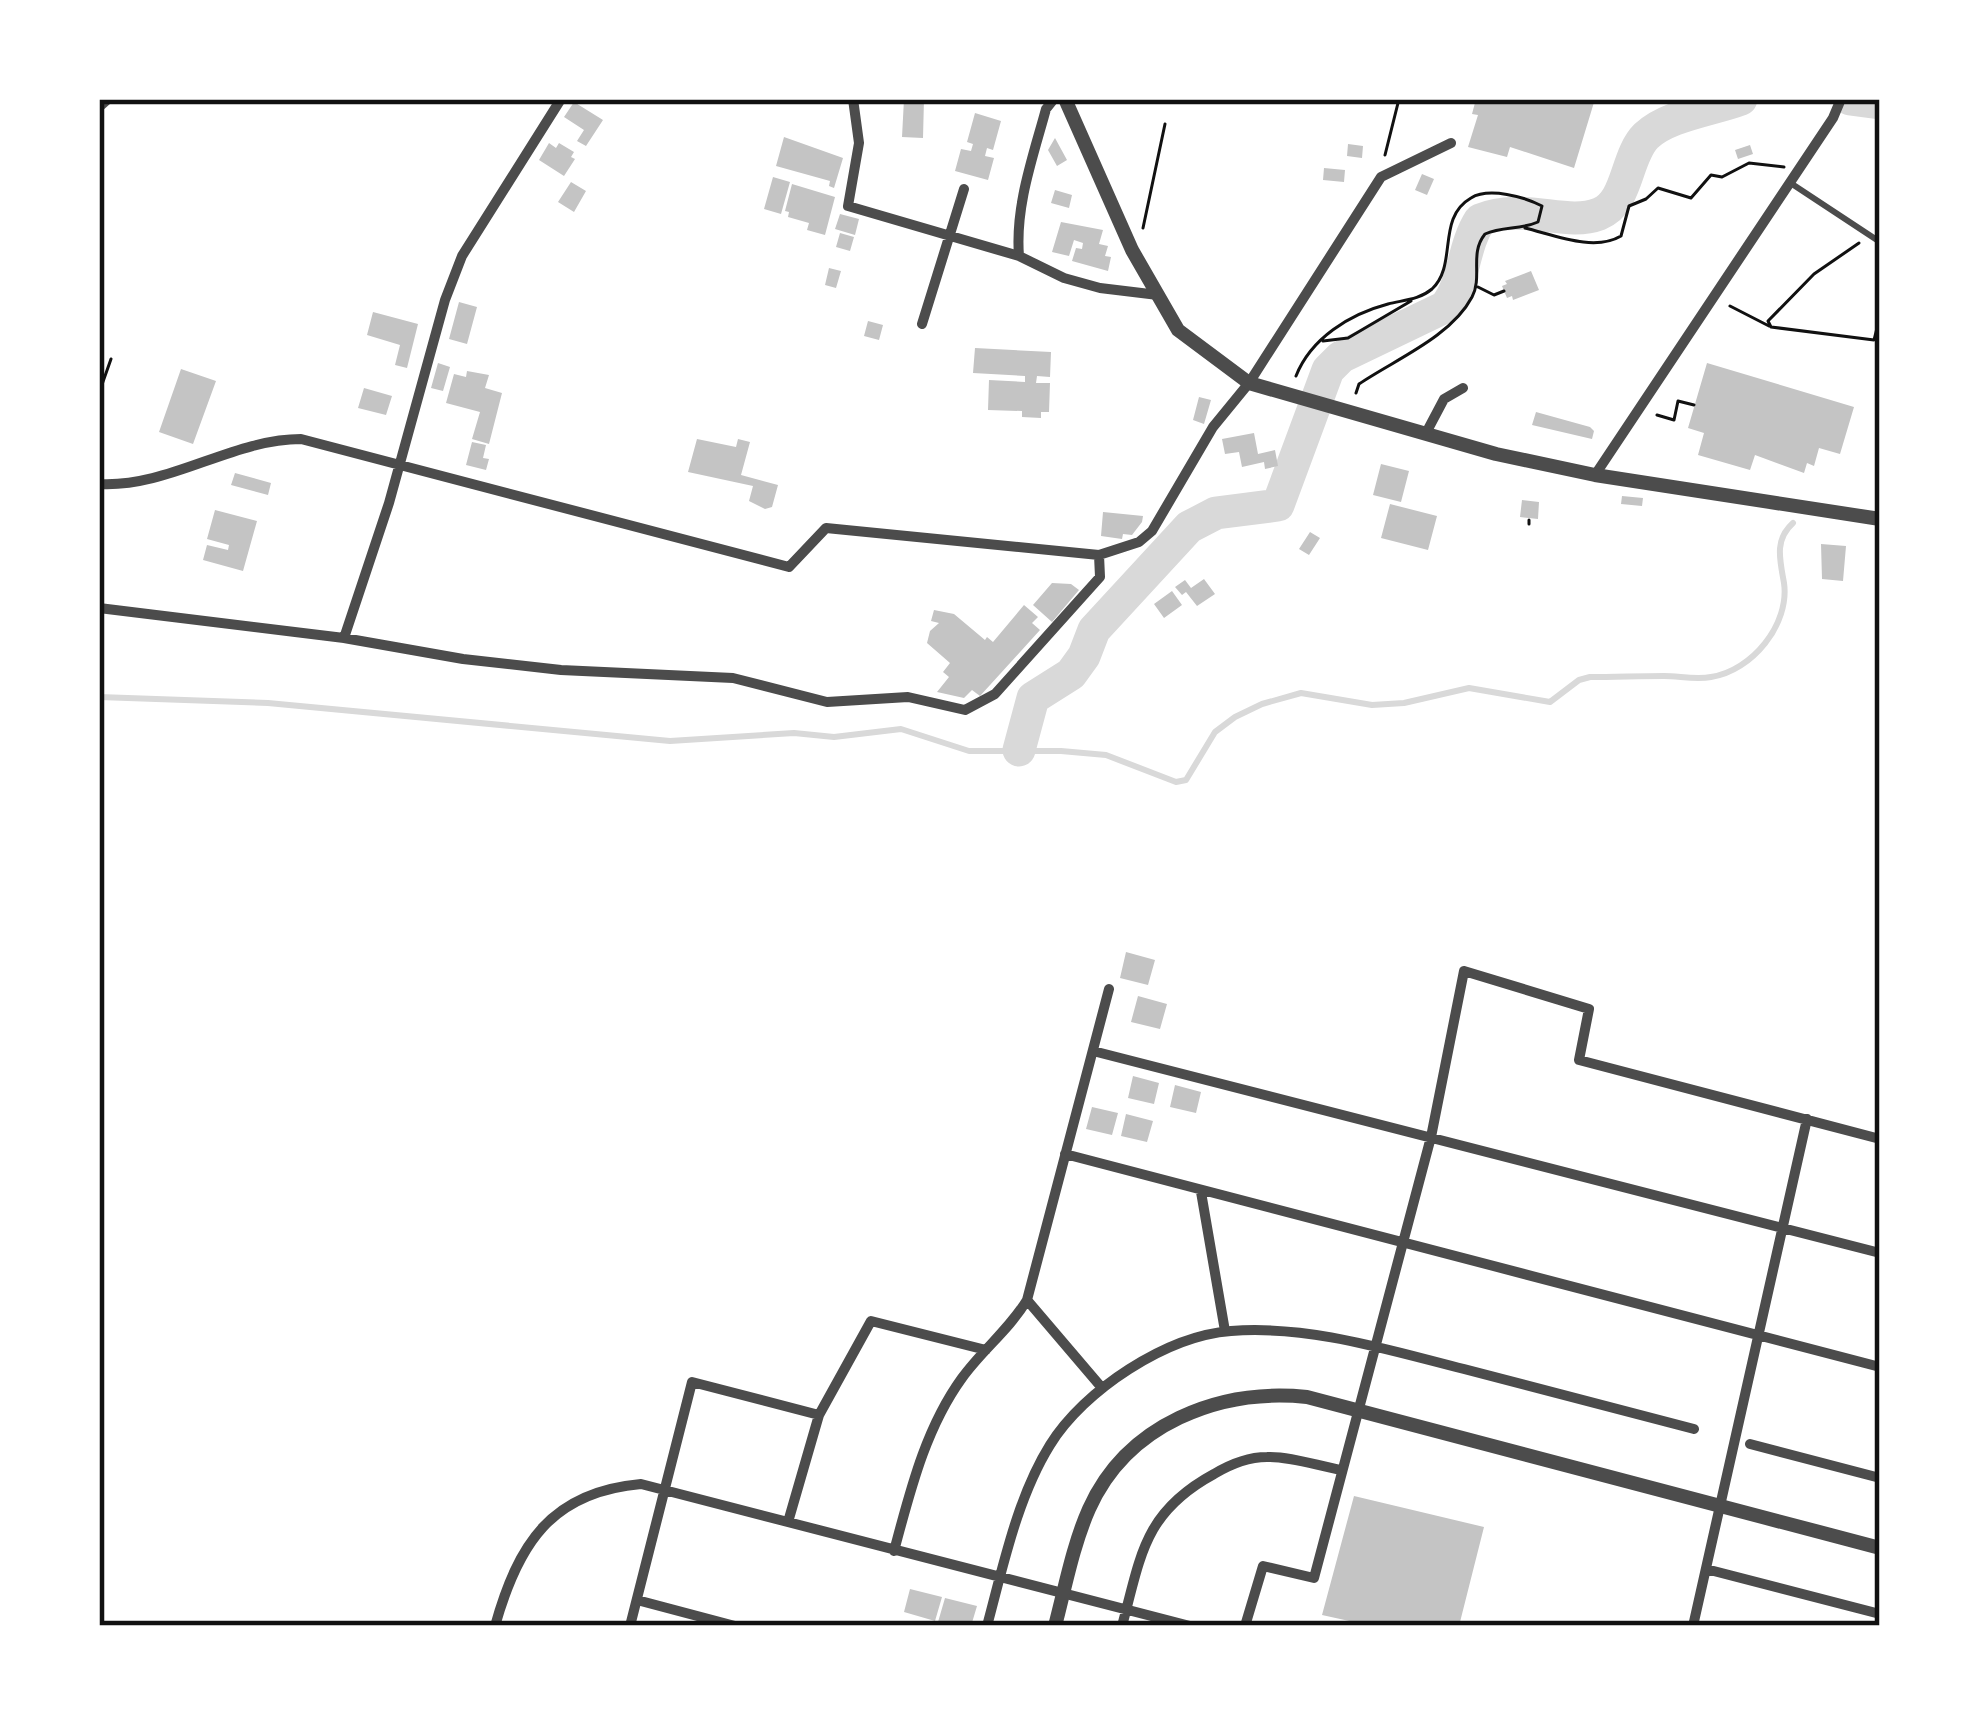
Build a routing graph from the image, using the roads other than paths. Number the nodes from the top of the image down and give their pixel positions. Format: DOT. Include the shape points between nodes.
graph roads {
  1 [pos="108,99"];
  2 [pos="561,99"];
  3 [pos="853,99"];
  4 [pos="1054,99"];
  5 [pos="1065,99"];
  6 [pos="1840,102"];
  7 [pos="99,107"];
  8 [pos="1451,143"];
  9 [pos="1789,182"];
  10 [pos="964,190"];
  11 [pos="951,236"];
  12 [pos="1880,242"];
  13 [pos="1019,256"];
  14 [pos="1158,296"];
  15 [pos="922,324"];
  16 [pos="1249,383"];
  17 [pos="1462,388"];
  18 [pos="1426,433"];
  19 [pos="401,463"];
  20 [pos="1595,475"];
  21 [pos="99,484"];
  22 [pos="1880,519"];
  23 [pos="1099,555"];
  24 [pos="99,608"];
  25 [pos="344,638"];
  26 [pos="1109,989"];
  27 [pos="1093,1051"];
  28 [pos="1807,1119"];
  29 [pos="1432,1137"];
  30 [pos="1880,1139"];
  31 [pos="1065,1154"];
  32 [pos="1201,1192"];
  33 [pos="1781,1228"];
  34 [pos="1404,1241"];
  35 [pos="1880,1253"];
  36 [pos="1027,1300"];
  37 [pos="1225,1331"];
  38 [pos="1755,1335"];
  39 [pos="1374,1346"];
  40 [pos="986,1350"];
  41 [pos="1880,1366"];
  42 [pos="1102,1388"];
  43 [pos="1357,1411"];
  44 [pos="819,1415"];
  45 [pos="1694,1429"];
  46 [pos="1750,1444"];
  47 [pos="1341,1470"];
  48 [pos="1880,1478"];
  49 [pos="665,1490"];
  50 [pos="1720,1507"];
  51 [pos="788,1522"];
  52 [pos="1880,1548"];
  53 [pos="894,1551"];
  54 [pos="1706,1569"];
  55 [pos="1000,1577"];
  56 [pos="1064,1593"];
  57 [pos="637,1600"];
  58 [pos="1127,1608"];
  59 [pos="1880,1614"];
  60 [pos="495,1626"];
  61 [pos="630,1626"];
  62 [pos="735,1626"];
  63 [pos="987,1626"];
  64 [pos="1055,1626"];
  65 [pos="1122,1626"];
  66 [pos="1190,1626"];
  67 [pos="1245,1626"];
  68 [pos="1693,1626"];
  1 -- 7 [label="street"];
  2 -- 19 [label="street" via="463,256"];
  3 -- 11 [label="street" via="859,143 848,206"];
  4 -- 13 [label="street" via="1025,185"];
  5 -- 14 [label="street"];
  6 -- 9 [label="street"];
  8 -- 16 [label="street" via="1381,177"];
  9 -- 12 [label="lane"];
  9 -- 20 [label="street"];
  10 -- 11 [label="street"];
  11 -- 13 [label="street"];
  11 -- 15 [label="street"];
  13 -- 14 [label="street" via="1064,278"];
  14 -- 16 [label="street" via="1178,331"];
  16 -- 18 [label="street"];
  16 -- 23 [label="street" via="1152,531"];
  17 -- 18 [label="street" via="1444,399"];
  18 -- 20 [label="street"];
  19 -- 21 [label="street" via="274,439 196,466"];
  19 -- 23 [label="street" via="789,567 826,527"];
  19 -- 25 [label="street"];
  20 -- 22 [label="street"];
  23 -- 25 [label="street" via="1100,578 995,694 964,710 908,697 827,702 733,677 561,670"];
  24 -- 25 [label="street"];
  26 -- 27 [label="street"];
  27 -- 29 [label="street"];
  27 -- 31 [label="street"];
  28 -- 29 [label="street" via="1579,1060 1589,1009 1464,971"];
  28 -- 30 [label="street"];
  28 -- 33 [label="street"];
  29 -- 33 [label="street"];
  29 -- 34 [label="street"];
  31 -- 32 [label="street"];
  31 -- 36 [label="street"];
  32 -- 34 [label="street"];
  32 -- 37 [label="street"];
  33 -- 35 [label="street"];
  33 -- 38 [label="street"];
  34 -- 38 [label="street"];
  34 -- 39 [label="street"];
  36 -- 40 [label="street"];
  36 -- 42 [label="street"];
  37 -- 39 [label="street" via="1283,1330"];
  37 -- 42 [label="street" via="1168,1350"];
  38 -- 41 [label="street"];
  38 -- 50 [label="street"];
  39 -- 43 [label="street"];
  39 -- 45 [label="street"];
  40 -- 44 [label="street" via="871,1321"];
  40 -- 53 [label="street" via="937,1420"];
  42 -- 55 [label="street" via="1050,1444"];
  43 -- 47 [label="street"];
  43 -- 50 [label="street"];
  43 -- 56 [label="street" via="1259,1394 1220,1400 1161,1427 1098,1492"];
  44 -- 49 [label="street" via="692,1382"];
  44 -- 51 [label="street"];
  46 -- 48 [label="street"];
  47 -- 58 [label="street" via="1268,1456 1229,1465 1185,1490 1157,1517 1142,1547"];
  47 -- 67 [label="street" via="1314,1578 1263,1566"];
  49 -- 51 [label="street"];
  49 -- 57 [label="street"];
  49 -- 60 [label="street" via="610,1486 564,1507 518,1557"];
  50 -- 52 [label="street"];
  50 -- 54 [label="street"];
  51 -- 53 [label="street"];
  53 -- 55 [label="street"];
  54 -- 59 [label="street"];
  54 -- 68 [label="street"];
  55 -- 56 [label="street"];
  55 -- 63 [label="street"];
  56 -- 58 [label="street"];
  56 -- 64 [label="street"];
  57 -- 61 [label="street"];
  57 -- 62 [label="street"];
  58 -- 65 [label="street"];
  58 -- 66 [label="street"];
}
